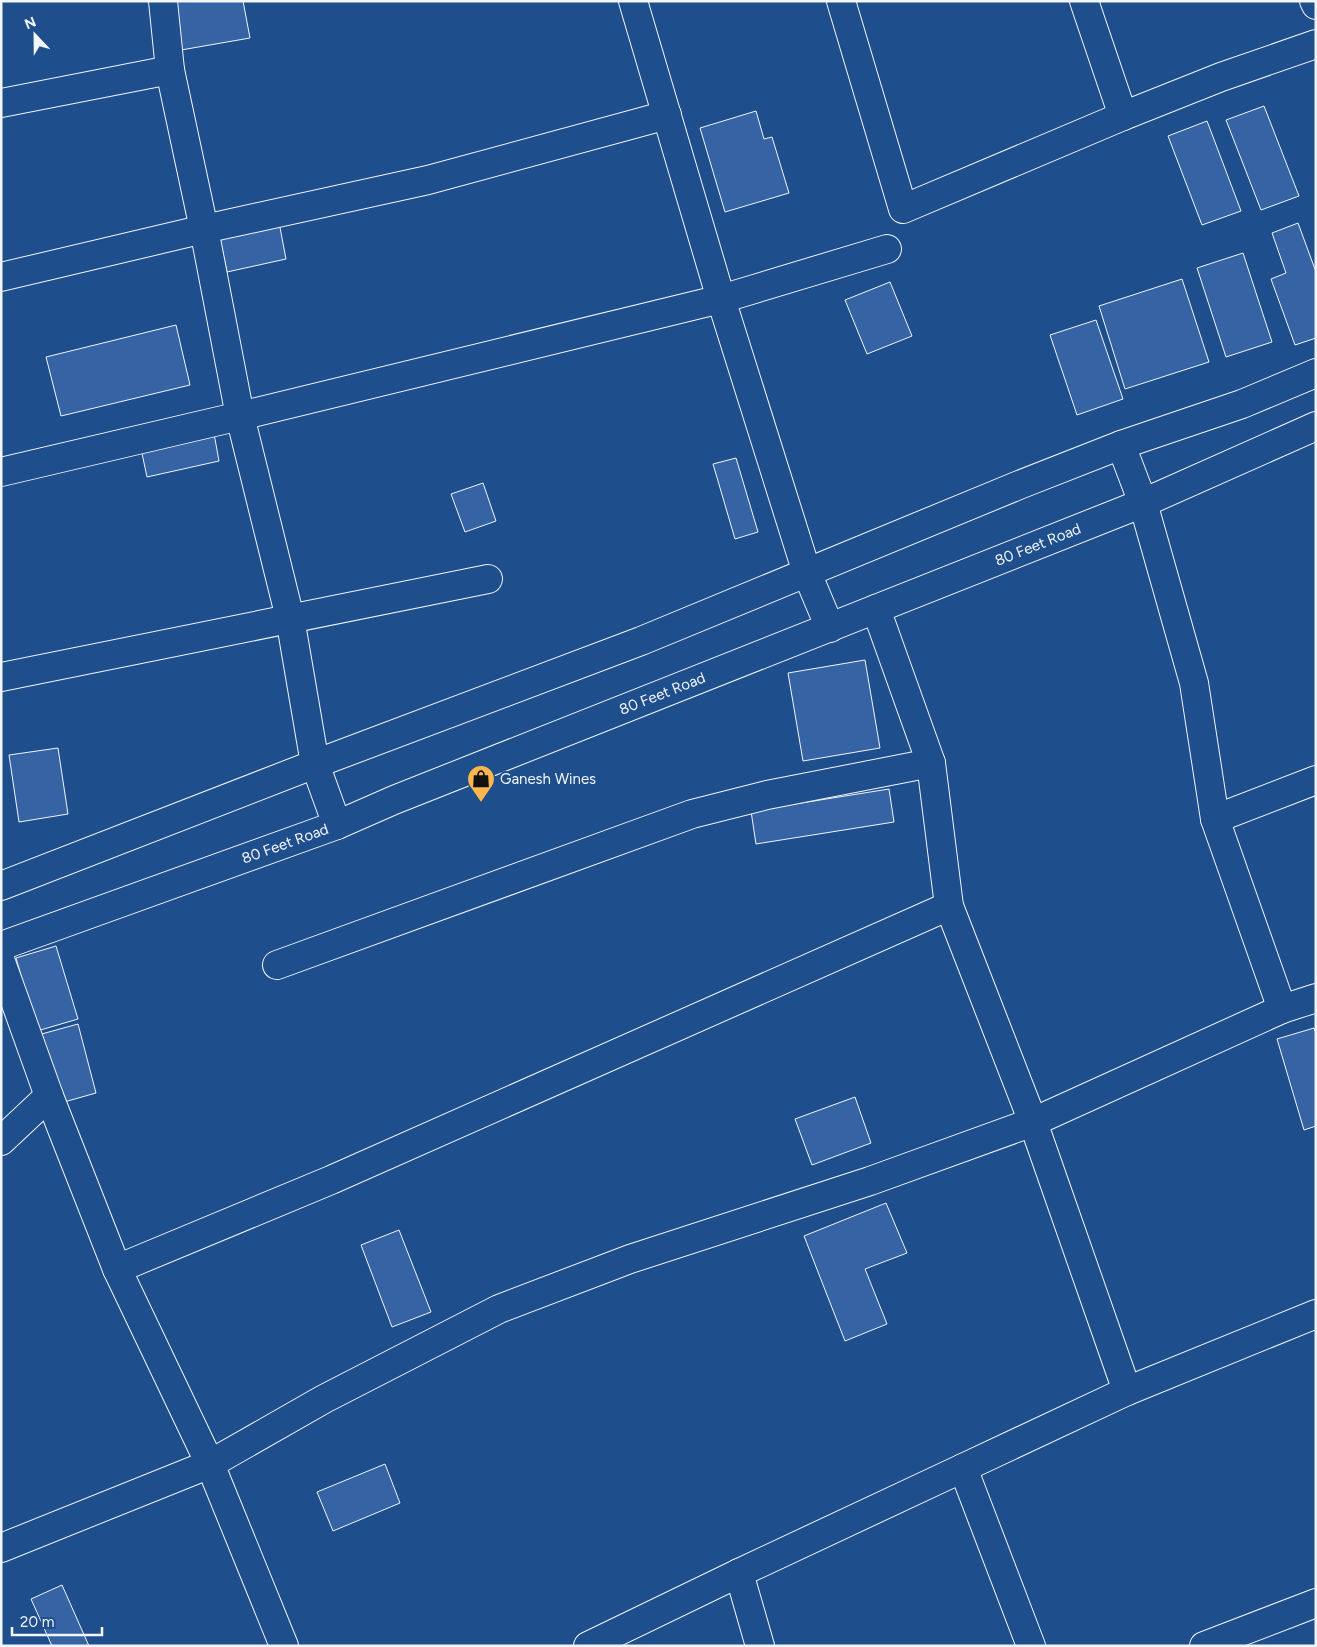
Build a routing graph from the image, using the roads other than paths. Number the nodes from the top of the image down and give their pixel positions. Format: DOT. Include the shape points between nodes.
graph roads {
  1 [pos="163,1"];
  2 [pos="633,1"];
  3 [pos="841,1"];
  4 [pos="1084,1"];
  5 [pos="1314,1"];
  6 [pos="1316,5"];
  7 [pos="1316,44"];
  8 [pos="170,70"];
  9 [pos="1,103"];
  10 [pos="667,115"];
  11 [pos="1123,116"];
  12 [pos="204,229"];
  13 [pos="887,249"];
  14 [pos="1,277"];
  15 [pos="721,299"];
  16 [pos="1316,373"];
  17 [pos="240,416"];
  18 [pos="1316,426"];
  19 [pos="1122,445"];
  20 [pos="1,472"];
  21 [pos="1143,503"];
  22 [pos="807,573"];
  23 [pos="488,579"];
  24 [pos="876,609"];
  25 [pos="290,618"];
  26 [pos="830,628"];
  27 [pos="1,677"];
  28 [pos="931,763"];
  29 [pos="315,764"];
  30 [pos="1316,780"];
  31 [pos="1215,819"];
  32 [pos="337,825"];
  33 [pos="1,886"];
  34 [pos="950,906"];
  35 [pos="1,946"];
  36 [pos="1,962"];
  37 [pos="277,965"];
  38 [pos="1316,998"];
  39 [pos="1282,1009"];
  40 [pos="49,1096"];
  41 [pos="1033,1122"];
  42 [pos="1,1141"];
  43 [pos="117,1269"];
  44 [pos="1316,1314"];
  45 [pos="1127,1391"];
  46 [pos="210,1464"];
  47 [pos="963,1468"];
  48 [pos="1,1548"];
  49 [pos="739,1573"];
  50 [pos="1316,1603"];
  51 [pos="284,1646"];
  52 [pos="588,1646"];
  53 [pos="760,1646"];
  54 [pos="1031,1646"];
  55 [pos="1204,1646"];
  1 -- 8 [label="street"];
  2 -- 10 [label="street"];
  3 -- 11 [label="street" via="903,208"];
  4 -- 11 [label="street"];
  5 -- 6 [label="street"];
  7 -- 11 [label="street" via="1220,77"];
  8 -- 9 [label="street"];
  8 -- 12 [label="street"];
  10 -- 12 [label="street" via="428,180"];
  10 -- 15 [label="street"];
  12 -- 14 [label="street"];
  12 -- 17 [label="street"];
  13 -- 15 [label="street"];
  15 -- 17 [label="street"];
  15 -- 22 [label="street"];
  16 -- 19 [label="street" via="1242,404"];
  17 -- 20 [label="street"];
  17 -- 25 [label="street"];
  18 -- 21 [label="street, 80 Feet Road"];
  19 -- 21 [label="street"];
  19 -- 22 [label="street"];
  21 -- 24 [label="street, 80 Feet Road"];
  21 -- 31 [label="street" via="1194,683"];
  22 -- 26 [label="street"];
  22 -- 29 [label="street" via="641,641"];
  23 -- 25 [label="street"];
  24 -- 26 [label="street, 80 Feet Road"];
  24 -- 28 [label="street"];
  25 -- 27 [label="street"];
  25 -- 29 [label="street"];
  26 -- 32 [label="street, 80 Feet Road"];
  28 -- 34 [label="street"];
  28 -- 37 [label="street" via="767,795 692,814"];
  29 -- 32 [label="street"];
  29 -- 33 [label="street"];
  30 -- 31 [label="street"];
  31 -- 39 [label="street"];
  32 -- 35 [label="street, 80 Feet Road"];
  34 -- 41 [label="street"];
  34 -- 43 [label="street" via="331,1180"];
  36 -- 40 [label="street"];
  38 -- 39 [label="street"];
  39 -- 41 [label="street"];
  40 -- 42 [label="street"];
  40 -- 43 [label="street"];
  41 -- 45 [label="street"];
  41 -- 46 [label="street" via="870,1181 630,1259 499,1309 324,1399"];
  43 -- 46 [label="street"];
  44 -- 45 [label="street"];
  45 -- 47 [label="street"];
  46 -- 48 [label="street"];
  46 -- 51 [label="street"];
  47 -- 49 [label="street"];
  47 -- 54 [label="street"];
  49 -- 52 [label="street"];
  49 -- 53 [label="street"];
  50 -- 55 [label="street"];
}
